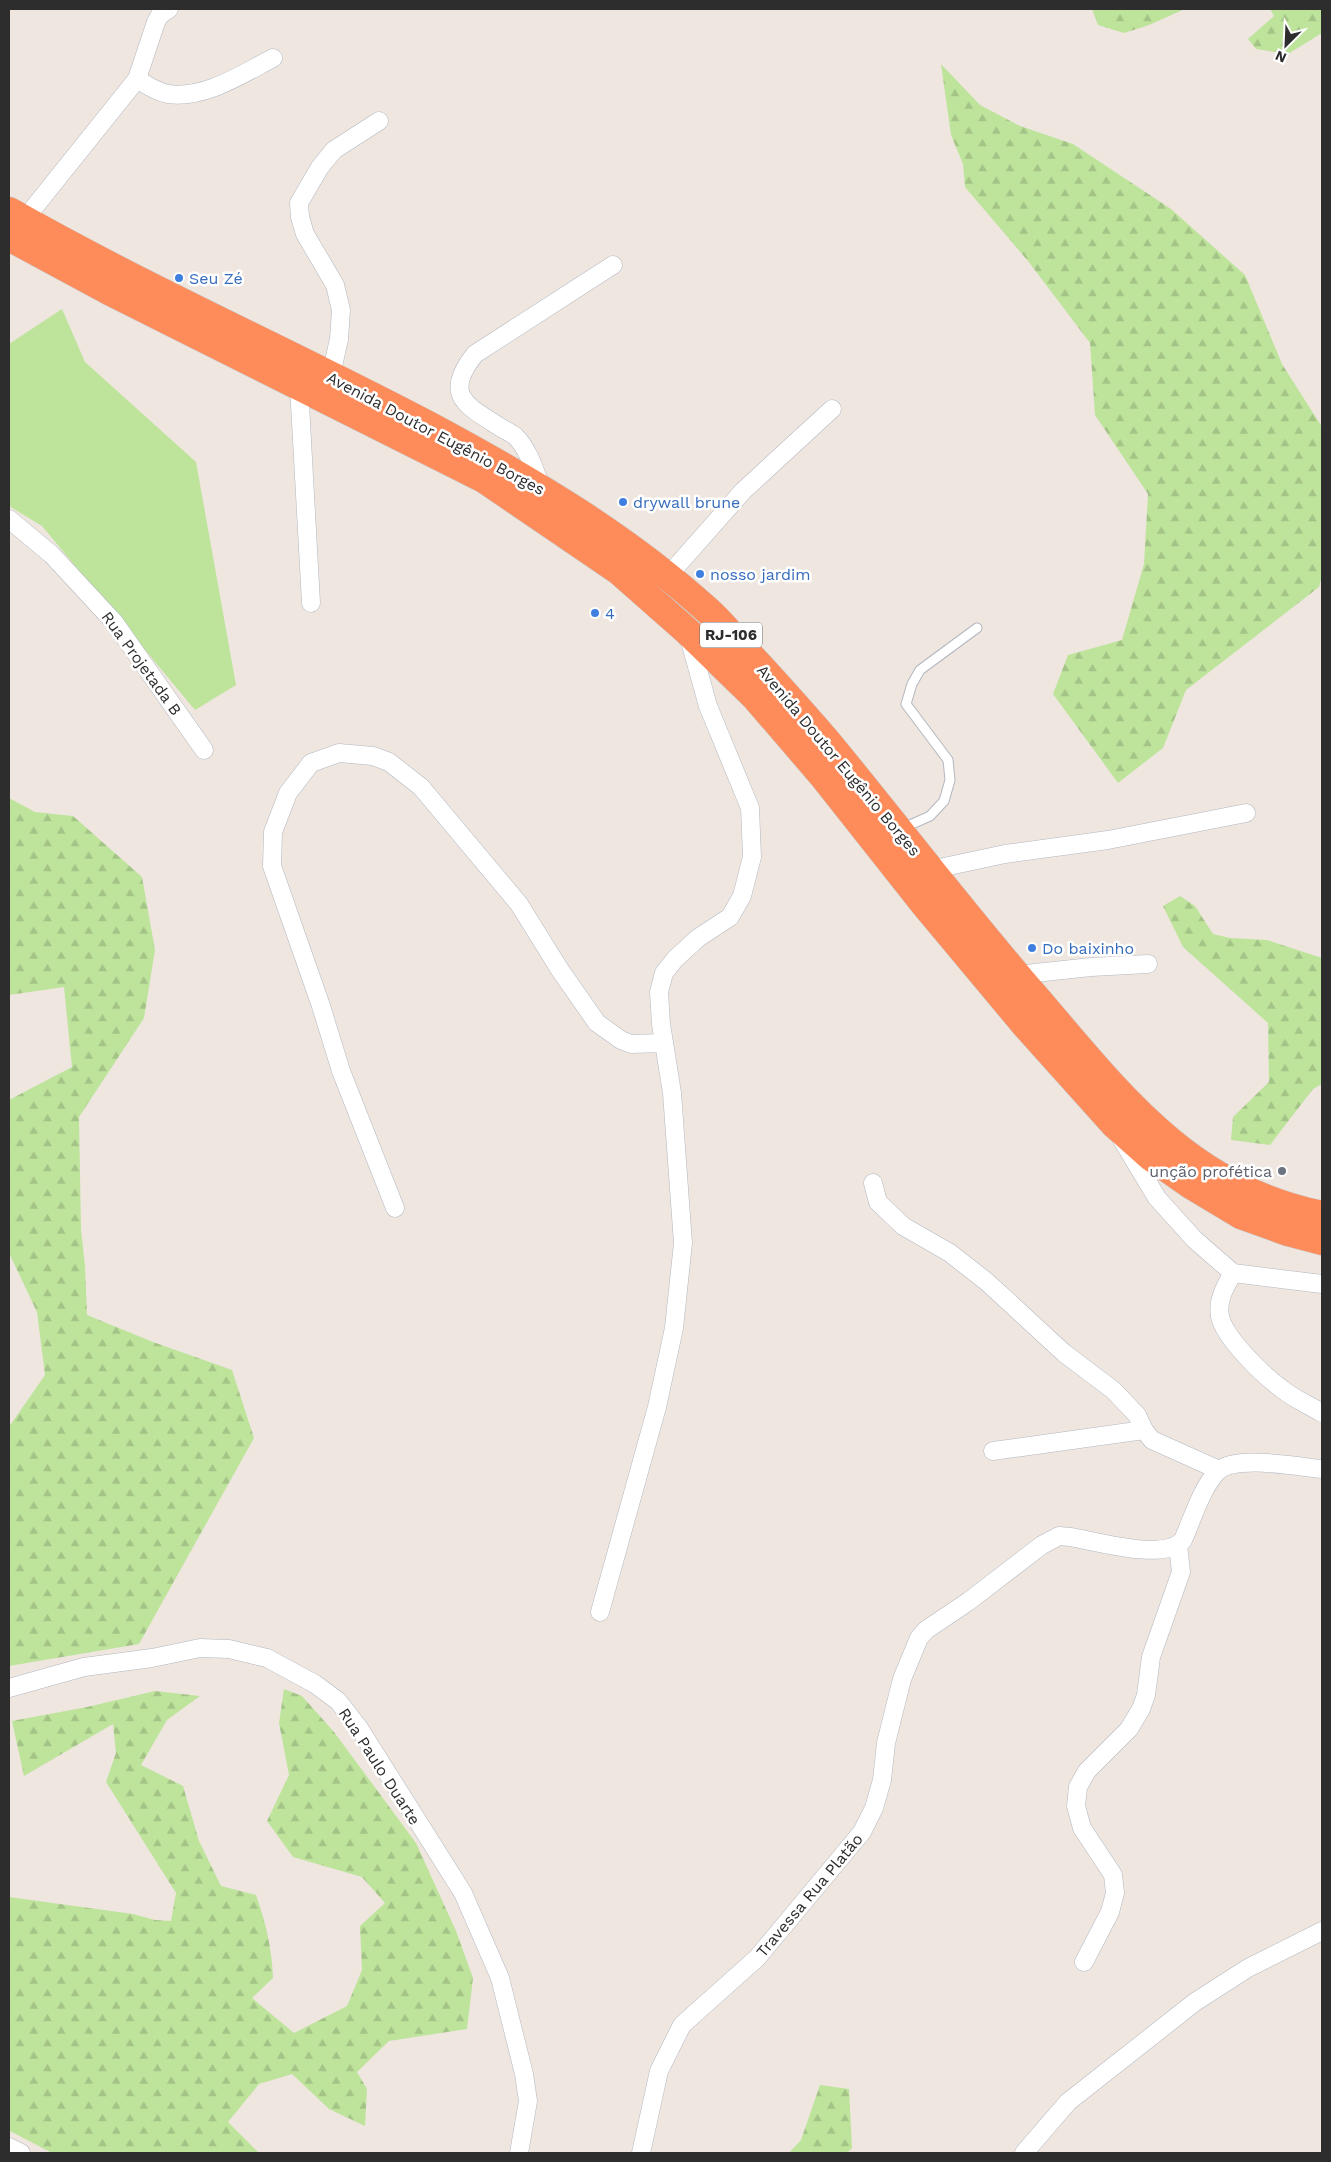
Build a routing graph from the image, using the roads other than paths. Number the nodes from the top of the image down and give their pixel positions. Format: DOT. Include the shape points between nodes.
graph roads {
  1 [pos="169,9"];
  2 [pos="273,58"];
  3 [pos="137,79"];
  4 [pos="379,121"];
  5 [pos="14,222"];
  6 [pos="613,265"];
  7 [pos="331,375"];
  8 [pos="299,386"];
  9 [pos="832,409"];
  10 [pos="543,489"];
  11 [pos="9,519"];
  12 [pos="667,577"];
  13 [pos="311,603"];
  14 [pos="977,628"];
  15 [pos="688,631"];
  16 [pos="204,750"];
  17 [pos="1246,813"];
  18 [pos="898,830"];
  19 [pos="930,870"];
  20 [pos="1148,964"];
  21 [pos="1016,975"];
  22 [pos="664,1043"];
  23 [pos="1114,1124"];
  24 [pos="873,1183"];
  25 [pos="395,1208"];
  26 [pos="1322,1215"];
  27 [pos="1322,1241"];
  28 [pos="1233,1273"];
  29 [pos="1322,1284"];
  30 [pos="1322,1413"];
  31 [pos="1144,1430"];
  32 [pos="994,1451"];
  33 [pos="1322,1469"];
  34 [pos="1219,1470"];
  35 [pos="1178,1545"];
  36 [pos="600,1612"];
  37 [pos="9,1688"];
  38 [pos="1322,1931"];
  39 [pos="1084,1962"];
  40 [pos="9,2147"];
  41 [pos="21,2153"];
  42 [pos="519,2153"];
  43 [pos="641,2153"];
  44 [pos="1024,2153"];
  1 -- 3 [label="street" via="156,22"];
  2 -- 3 [label="street" via="224,84 192,93 168,94"];
  3 -- 5 [label="street"];
  4 -- 7 [label="street" via="334,150 299,203 305,234 335,285 340,310 339,339"];
  5 -- 7 [label="highway, Avenida Doutor Eugênio Borges / RJ-106" via="111,266"];
  5 -- 8 [label="highway, Avenida Doutor Eugênio Borges / RJ-106" via="109,291"];
  6 -- 10 [label="street" via="475,354 462,373 458,388 460,397 516,437"];
  7 -- 10 [label="highway, Avenida Doutor Eugênio Borges / RJ-106"];
  8 -- 13 [label="street"];
  8 -- 15 [label="highway, Avenida Doutor Eugênio Borges / RJ-106" via="484,479 619,570"];
  9 -- 12 [label="street" via="743,491"];
  10 -- 12 [label="highway, Avenida Doutor Eugênio Borges / RJ-106"];
  11 -- 16 [label="street, Rua Projetada B" via="52,555 114,622"];
  12 -- 18 [label="highway, Avenida Doutor Eugênio Borges / RJ-106" via="706,609 789,696"];
  14 -- 18 [label="lane" via="920,670 912,684 906,704 948,760 950,780 944,801 930,816"];
  15 -- 22 [label="street" via="708,706 750,808 752,857 742,896 730,917 698,938 664,973 659,992"];
  15 -- 23 [label="highway, Avenida Doutor Eugênio Borges / RJ-106" via="755,697 1026,1026"];
  17 -- 19 [label="street"];
  18 -- 19 [label="highway, Avenida Doutor Eugênio Borges / RJ-106"];
  19 -- 21 [label="highway, Avenida Doutor Eugênio Borges / RJ-106"];
  20 -- 21 [label="street"];
  21 -- 26 [label="highway, Avenida Doutor Eugênio Borges / RJ-106" via="1111,1085 1158,1133 1199,1164 1249,1192"];
  22 -- 25 [label="street" via="631,1044 597,1023 519,904 421,787 389,762 373,756 339,754 310,763 288,793 273,832 272,866 341,1071"];
  22 -- 36 [label="street" via="672,1093 684,1243 674,1328 658,1399"];
  23 -- 27 [label="highway, Avenida Doutor Eugênio Borges / RJ-106" via="1151,1157 1241,1215"];
  23 -- 28 [label="street" via="1157,1198 1195,1240"];
  24 -- 31 [label="street" via="878,1202 903,1226 950,1253 987,1282 1064,1353 1113,1390 1137,1415"];
  28 -- 29 [label="street"];
  28 -- 30 [label="street" via="1220,1295 1220,1316 1225,1330 1282,1390"];
  31 -- 32 [label="street"];
  31 -- 34 [label="street" via="1152,1440"];
  33 -- 34 [label="street" via="1247,1462 1227,1465"];
  34 -- 35 [label="street"];
  35 -- 39 [label="street" via="1181,1572 1151,1657 1141,1709 1129,1729 1087,1771 1078,1787 1076,1806 1082,1828 1113,1876 1115,1893 1110,1912"];
  35 -- 43 [label="street, Travessa Rua Platão" via="1163,1550 1146,1550 1059,1536 926,1630 914,1645 902,1679 886,1742 882,1780 874,1808 862,1832 758,1958 682,2025 659,2071"];
  37 -- 42 [label="street, Rua Paulo Duarte" via="84,1667 200,1648 229,1649 267,1658 315,1684 338,1701 359,1728 463,1893 500,1978 528,2100"];
  38 -- 44 [label="street" via="1248,1968 1194,2002 1068,2102"];
  40 -- 41 [label="street"];
}
